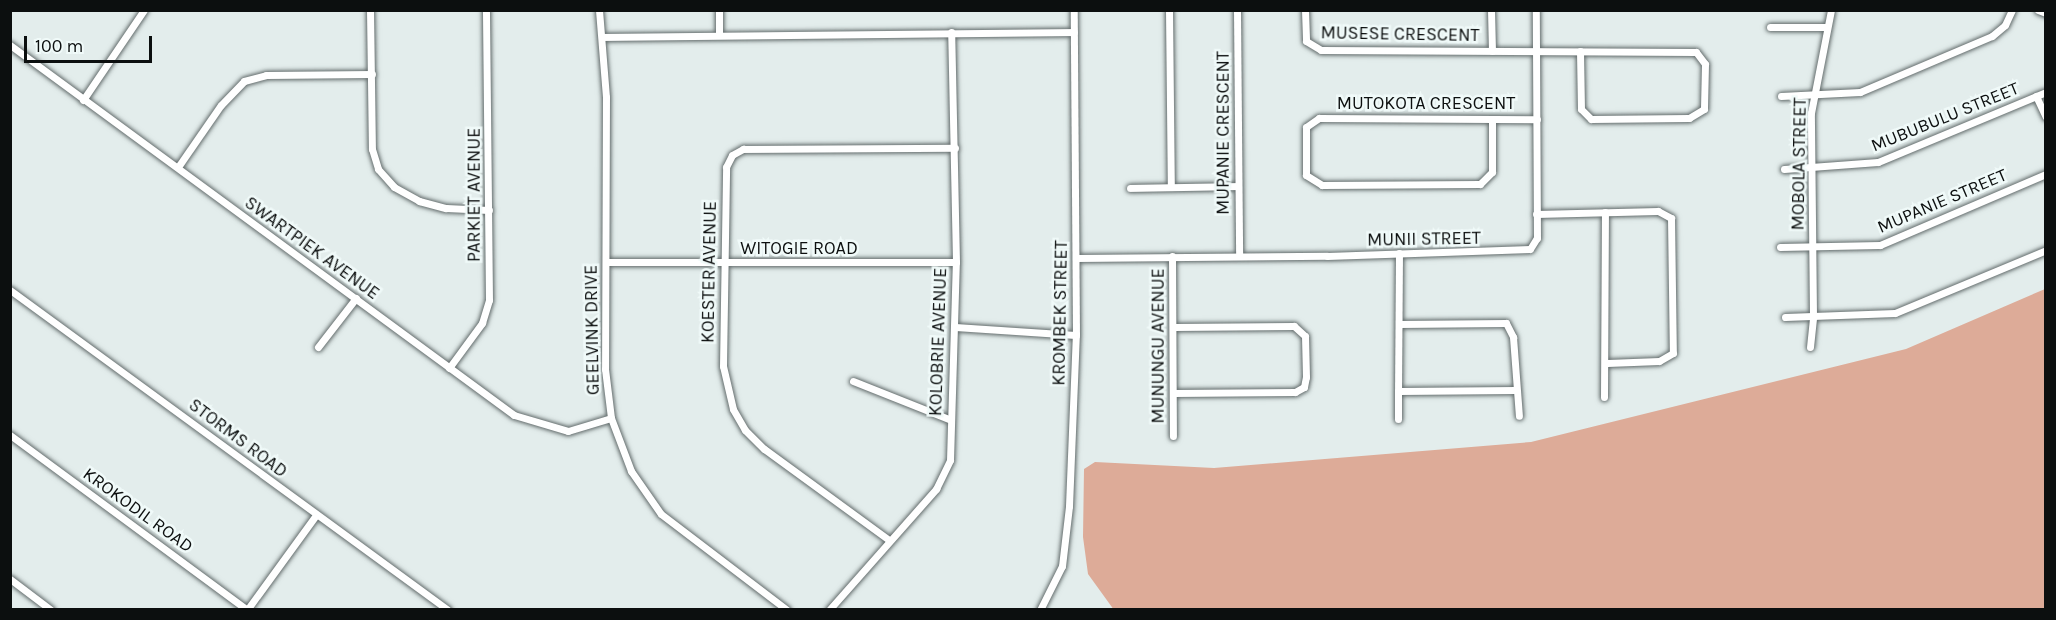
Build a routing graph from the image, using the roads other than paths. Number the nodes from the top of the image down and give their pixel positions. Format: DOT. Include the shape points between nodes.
graph roads {
  1 [pos="144,10"];
  2 [pos="370,10"];
  3 [pos="486,10"];
  4 [pos="599,10"];
  5 [pos="719,10"];
  6 [pos="1074,10"];
  7 [pos="1169,10"];
  8 [pos="1237,10"];
  9 [pos="1305,10"];
  10 [pos="1491,10"];
  11 [pos="1536,10"];
  12 [pos="1831,10"];
  13 [pos="2012,10"];
  14 [pos="2038,10"];
  15 [pos="2046,13"];
  16 [pos="1770,27"];
  17 [pos="1827,27"];
  18 [pos="951,32"];
  19 [pos="1074,32"];
  20 [pos="719,35"];
  21 [pos="603,37"];
  22 [pos="10,45"];
  23 [pos="1491,51"];
  24 [pos="1537,51"];
  25 [pos="1580,51"];
  26 [pos="372,74"];
  27 [pos="2046,92"];
  28 [pos="1814,95"];
  29 [pos="1781,96"];
  30 [pos="2036,96"];
  31 [pos="83,100"];
  32 [pos="2046,117"];
  33 [pos="1537,118"];
  34 [pos="1492,119"];
  35 [pos="955,148"];
  36 [pos="1811,166"];
  37 [pos="178,168"];
  38 [pos="1784,169"];
  39 [pos="2046,174"];
  40 [pos="1237,186"];
  41 [pos="1171,187"];
  42 [pos="1130,188"];
  43 [pos="489,210"];
  44 [pos="1605,212"];
  45 [pos="1536,214"];
  46 [pos="1780,247"];
  47 [pos="1813,247"];
  48 [pos="2046,250"];
  49 [pos="1398,253"];
  50 [pos="1172,256"];
  51 [pos="1239,256"];
  52 [pos="1076,258"];
  53 [pos="606,262"];
  54 [pos="956,262"];
  55 [pos="723,263"];
  56 [pos="10,290"];
  57 [pos="356,298"];
  58 [pos="1813,316"];
  59 [pos="1785,317"];
  60 [pos="1398,324"];
  61 [pos="955,327"];
  62 [pos="1173,327"];
  63 [pos="1076,335"];
  64 [pos="1810,346"];
  65 [pos="318,347"];
  66 [pos="1606,363"];
  67 [pos="449,368"];
  68 [pos="853,381"];
  69 [pos="1398,390"];
  70 [pos="1516,390"];
  71 [pos="1173,393"];
  72 [pos="1604,397"];
  73 [pos="1519,416"];
  74 [pos="611,418"];
  75 [pos="1398,419"];
  76 [pos="951,420"];
  77 [pos="10,435"];
  78 [pos="1173,436"];
  79 [pos="316,515"];
  80 [pos="889,540"];
  81 [pos="10,579"];
  82 [pos="51,609"];
  83 [pos="247,609"];
  84 [pos="448,609"];
  85 [pos="787,609"];
  86 [pos="829,609"];
  87 [pos="1040,609"];
  1 -- 31 [label="street"];
  2 -- 26 [label="street"];
  3 -- 43 [label="street, PARKIET AVENUE"];
  4 -- 21 [label="street, GEELVINK DRIVE"];
  5 -- 20 [label="street"];
  6 -- 19 [label="street, KROMBEK STREET"];
  7 -- 41 [label="street"];
  8 -- 40 [label="street, MUPANIE CRESCENT"];
  9 -- 23 [label="street, MUSESE CRESCENT" via="1305,36 1310,46 1317,49"];
  10 -- 23 [label="street, MUSESE CRESCENT"];
  11 -- 24 [label="street, MUNII STREET"];
  12 -- 17 [label="street, MOBOLA STREET"];
  13 -- 28 [label="street" via="1999,32 1983,41 1860,92"];
  14 -- 15 [label="street"];
  16 -- 17 [label="street"];
  17 -- 28 [label="street, MOBOLA STREET"];
  18 -- 19 [label="street"];
  18 -- 20 [label="street"];
  18 -- 35 [label="street, KOLOBRIE AVENUE"];
  19 -- 52 [label="street, KROMBEK STREET"];
  20 -- 21 [label="street"];
  21 -- 53 [label="street, GEELVINK DRIVE"];
  22 -- 31 [label="street, SWARTPIEK AVENUE"];
  23 -- 24 [label="street, MUSESE CRESCENT"];
  24 -- 25 [label="street, MUSESE CRESCENT"];
  24 -- 33 [label="street, MUNII STREET"];
  25 -- 25 [label="street, MUSESE CRESCENT" via="1696,52 1706,64 1704,109 1689,118 1591,119 1581,109"];
  26 -- 37 [label="street" via="266,75 244,81 221,105"];
  26 -- 43 [label="street" via="373,156 386,179 433,206"];
  27 -- 30 [label="street, MUBUBULU STREET"];
  28 -- 29 [label="street"];
  28 -- 36 [label="street, MOBOLA STREET"];
  30 -- 32 [label="street"];
  30 -- 36 [label="street, MUBUBULU STREET" via="1878,162"];
  31 -- 37 [label="street, SWARTPIEK AVENUE"];
  33 -- 34 [label="street, MUTOKOTA CRESCENT"];
  33 -- 45 [label="street, MUNII STREET"];
  34 -- 34 [label="street, MUTOKOTA CRESCENT" via="1492,172 1480,184 1314,184 1305,170 1305,131 1316,119"];
  35 -- 54 [label="street, KOLOBRIE AVENUE"];
  35 -- 55 [label="street, KOESTER AVENUE" via="739,150 726,167"];
  36 -- 38 [label="street, MUBUBULU STREET"];
  36 -- 47 [label="street, MOBOLA STREET"];
  37 -- 57 [label="street, SWARTPIEK AVENUE"];
  39 -- 47 [label="street, MUPANIE STREET" via="1880,244"];
  40 -- 41 [label="street"];
  40 -- 51 [label="street, MUPANIE CRESCENT"];
  41 -- 42 [label="street"];
  43 -- 67 [label="street, PARKIET AVENUE" via="488,308 482,323"];
  44 -- 45 [label="street"];
  44 -- 66 [label="street"];
  44 -- 66 [label="street" via="1658,211 1669,215 1673,227 1674,281 1671,356 1659,361"];
  45 -- 49 [label="street, MUNII STREET" via="1536,242 1524,252"];
  46 -- 47 [label="street, MOBOLA STREET"];
  47 -- 58 [label="street, MOBOLA STREET"];
  48 -- 58 [label="street" via="1905,310"];
  49 -- 51 [label="street, MUNII STREET"];
  49 -- 60 [label="street"];
  50 -- 51 [label="street, MUNII STREET"];
  50 -- 52 [label="street, MUNII STREET"];
  50 -- 62 [label="street, MUNUNGU AVENUE"];
  52 -- 63 [label="street, KROMBEK STREET"];
  53 -- 55 [label="street, WITOGIE ROAD"];
  53 -- 74 [label="street, GEELVINK DRIVE" via="605,369"];
  54 -- 55 [label="street, WITOGIE ROAD"];
  54 -- 61 [label="street, KOLOBRIE AVENUE"];
  55 -- 80 [label="street, KOESTER AVENUE" via="724,384 738,420 764,449"];
  56 -- 79 [label="street, STORMS ROAD"];
  57 -- 65 [label="street"];
  57 -- 67 [label="street, SWARTPIEK AVENUE"];
  58 -- 59 [label="street"];
  58 -- 64 [label="street, MOBOLA STREET"];
  60 -- 69 [label="street"];
  60 -- 70 [label="street" via="1506,323 1513,337"];
  61 -- 63 [label="street"];
  61 -- 76 [label="street, KOLOBRIE AVENUE"];
  62 -- 71 [label="street, MUNUNGU AVENUE"];
  62 -- 71 [label="street" via="1294,326 1305,336 1306,377 1304,387 1294,392"];
  63 -- 87 [label="street, KROMBEK STREET" via="1065,548 1057,581"];
  66 -- 72 [label="street"];
  67 -- 74 [label="street, SWARTPIEK AVENUE" via="514,415 550,428 577,430"];
  68 -- 76 [label="street"];
  69 -- 70 [label="street"];
  69 -- 75 [label="street"];
  70 -- 73 [label="street"];
  71 -- 78 [label="street, MUNUNGU AVENUE"];
  74 -- 85 [label="street, GEELVINK DRIVE" via="631,471 661,514"];
  76 -- 80 [label="street, KOLOBRIE AVENUE" via="950,460 943,480"];
  77 -- 83 [label="street, KROKODIL ROAD"];
  79 -- 83 [label="street"];
  79 -- 84 [label="street, STORMS ROAD"];
  80 -- 86 [label="street, KOLOBRIE AVENUE"];
  81 -- 82 [label="street"];
}
